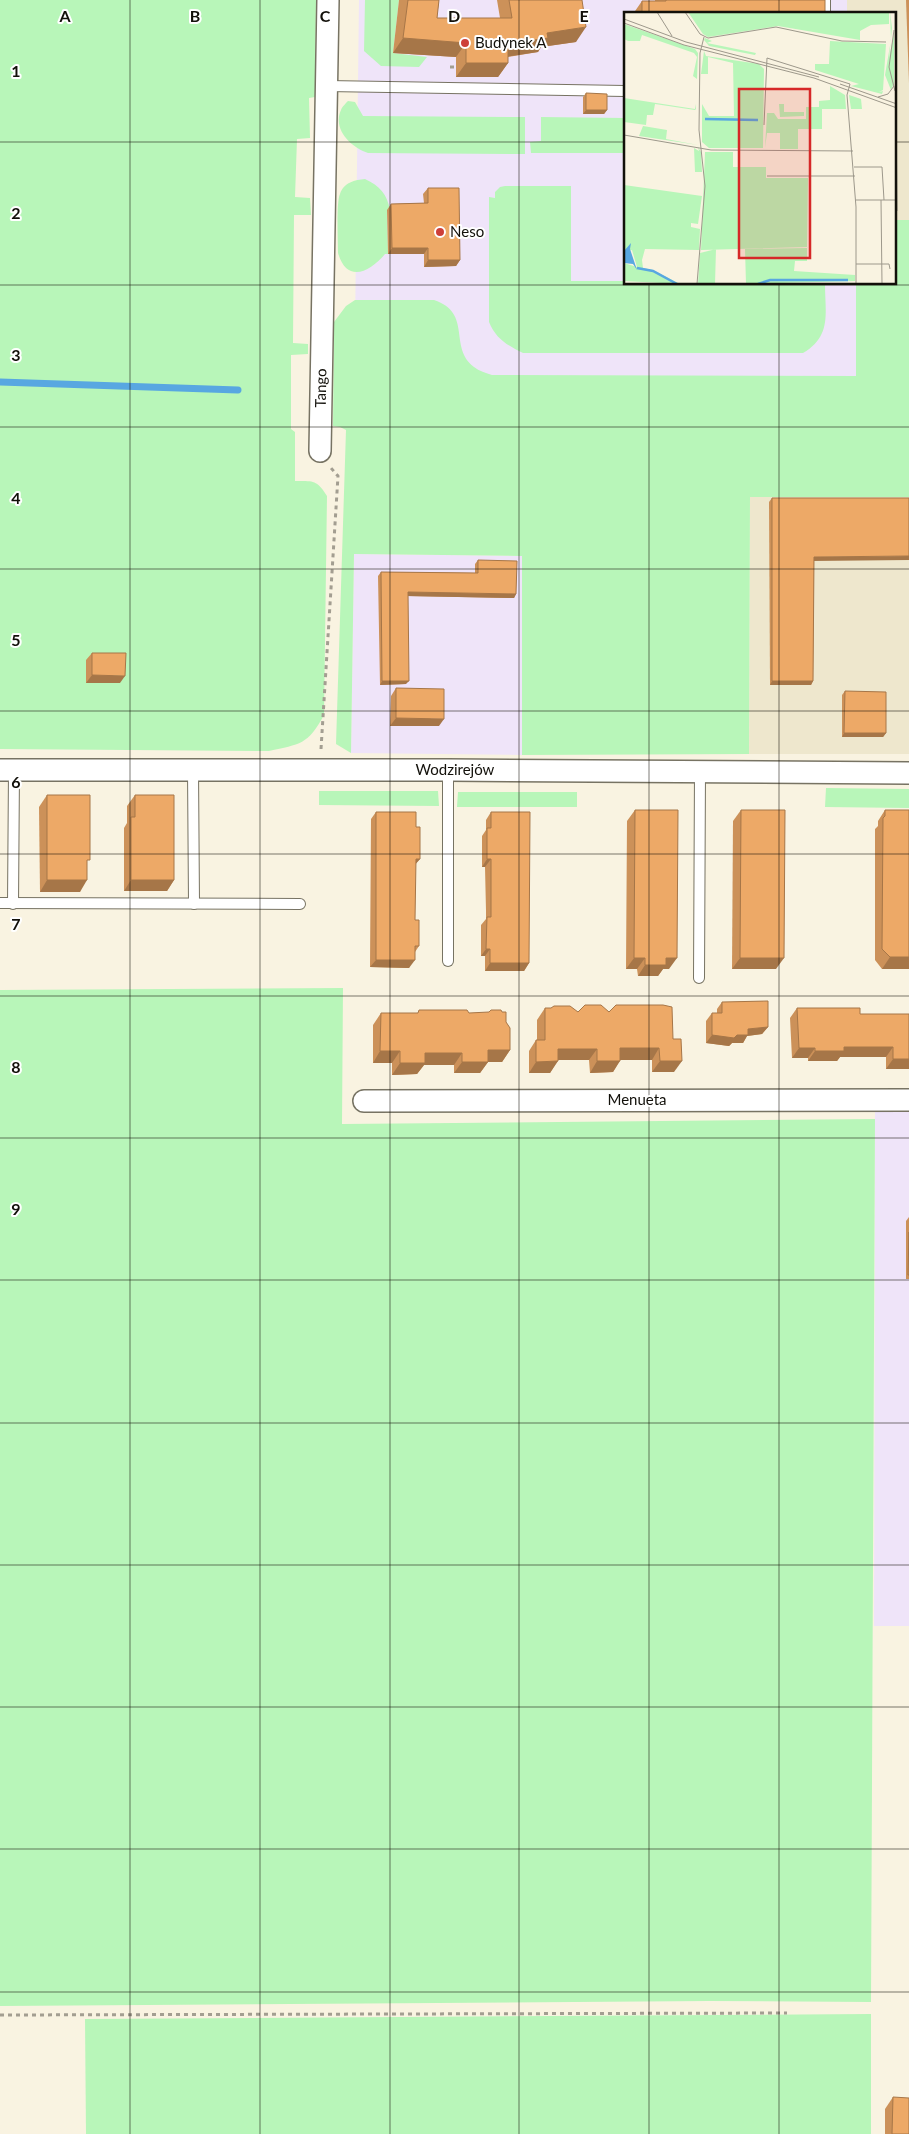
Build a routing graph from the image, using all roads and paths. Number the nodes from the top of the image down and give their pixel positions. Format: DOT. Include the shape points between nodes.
graph roads {
  1 [pos="328,0"];
  2 [pos="450,67"];
  3 [pos="456,67"];
  4 [pos="327,86"];
  5 [pos="624,91"];
  6 [pos="320,451"];
  7 [pos="7,770"];
  8 [pos="193,770"];
  9 [pos="320,770"];
  10 [pos="448,770"];
  11 [pos="700,771"];
  12 [pos="909,773"];
  13 [pos="0,904"];
  14 [pos="13,904"];
  15 [pos="194,904"];
  16 [pos="300,904"];
  17 [pos="448,961"];
  18 [pos="699,978"];
  19 [pos="909,1100"];
  20 [pos="364,1101"];
  21 [pos="787,2013"];
  22 [pos="0,2014"];
  1 -- 4 [label="street, Tango"];
  2 -- 3 [label="path"];
  4 -- 5 [label="lane"];
  4 -- 6 [label="street, Tango"];
  6 -- 9 [label="path" via="338,476"];
  7 -- 8 [label="street, Wodzirejów"];
  7 -- 14 [label="lane"];
  8 -- 9 [label="street, Wodzirejów"];
  8 -- 15 [label="lane"];
  9 -- 10 [label="street, Wodzirejów"];
  10 -- 11 [label="street, Wodzirejów"];
  10 -- 17 [label="lane"];
  11 -- 12 [label="street, Wodzirejów"];
  11 -- 18 [label="lane"];
  13 -- 14 [label="lane"];
  14 -- 15 [label="lane"];
  15 -- 16 [label="lane"];
  19 -- 20 [label="street, Menueta"];
  21 -- 22 [label="path"];
}
